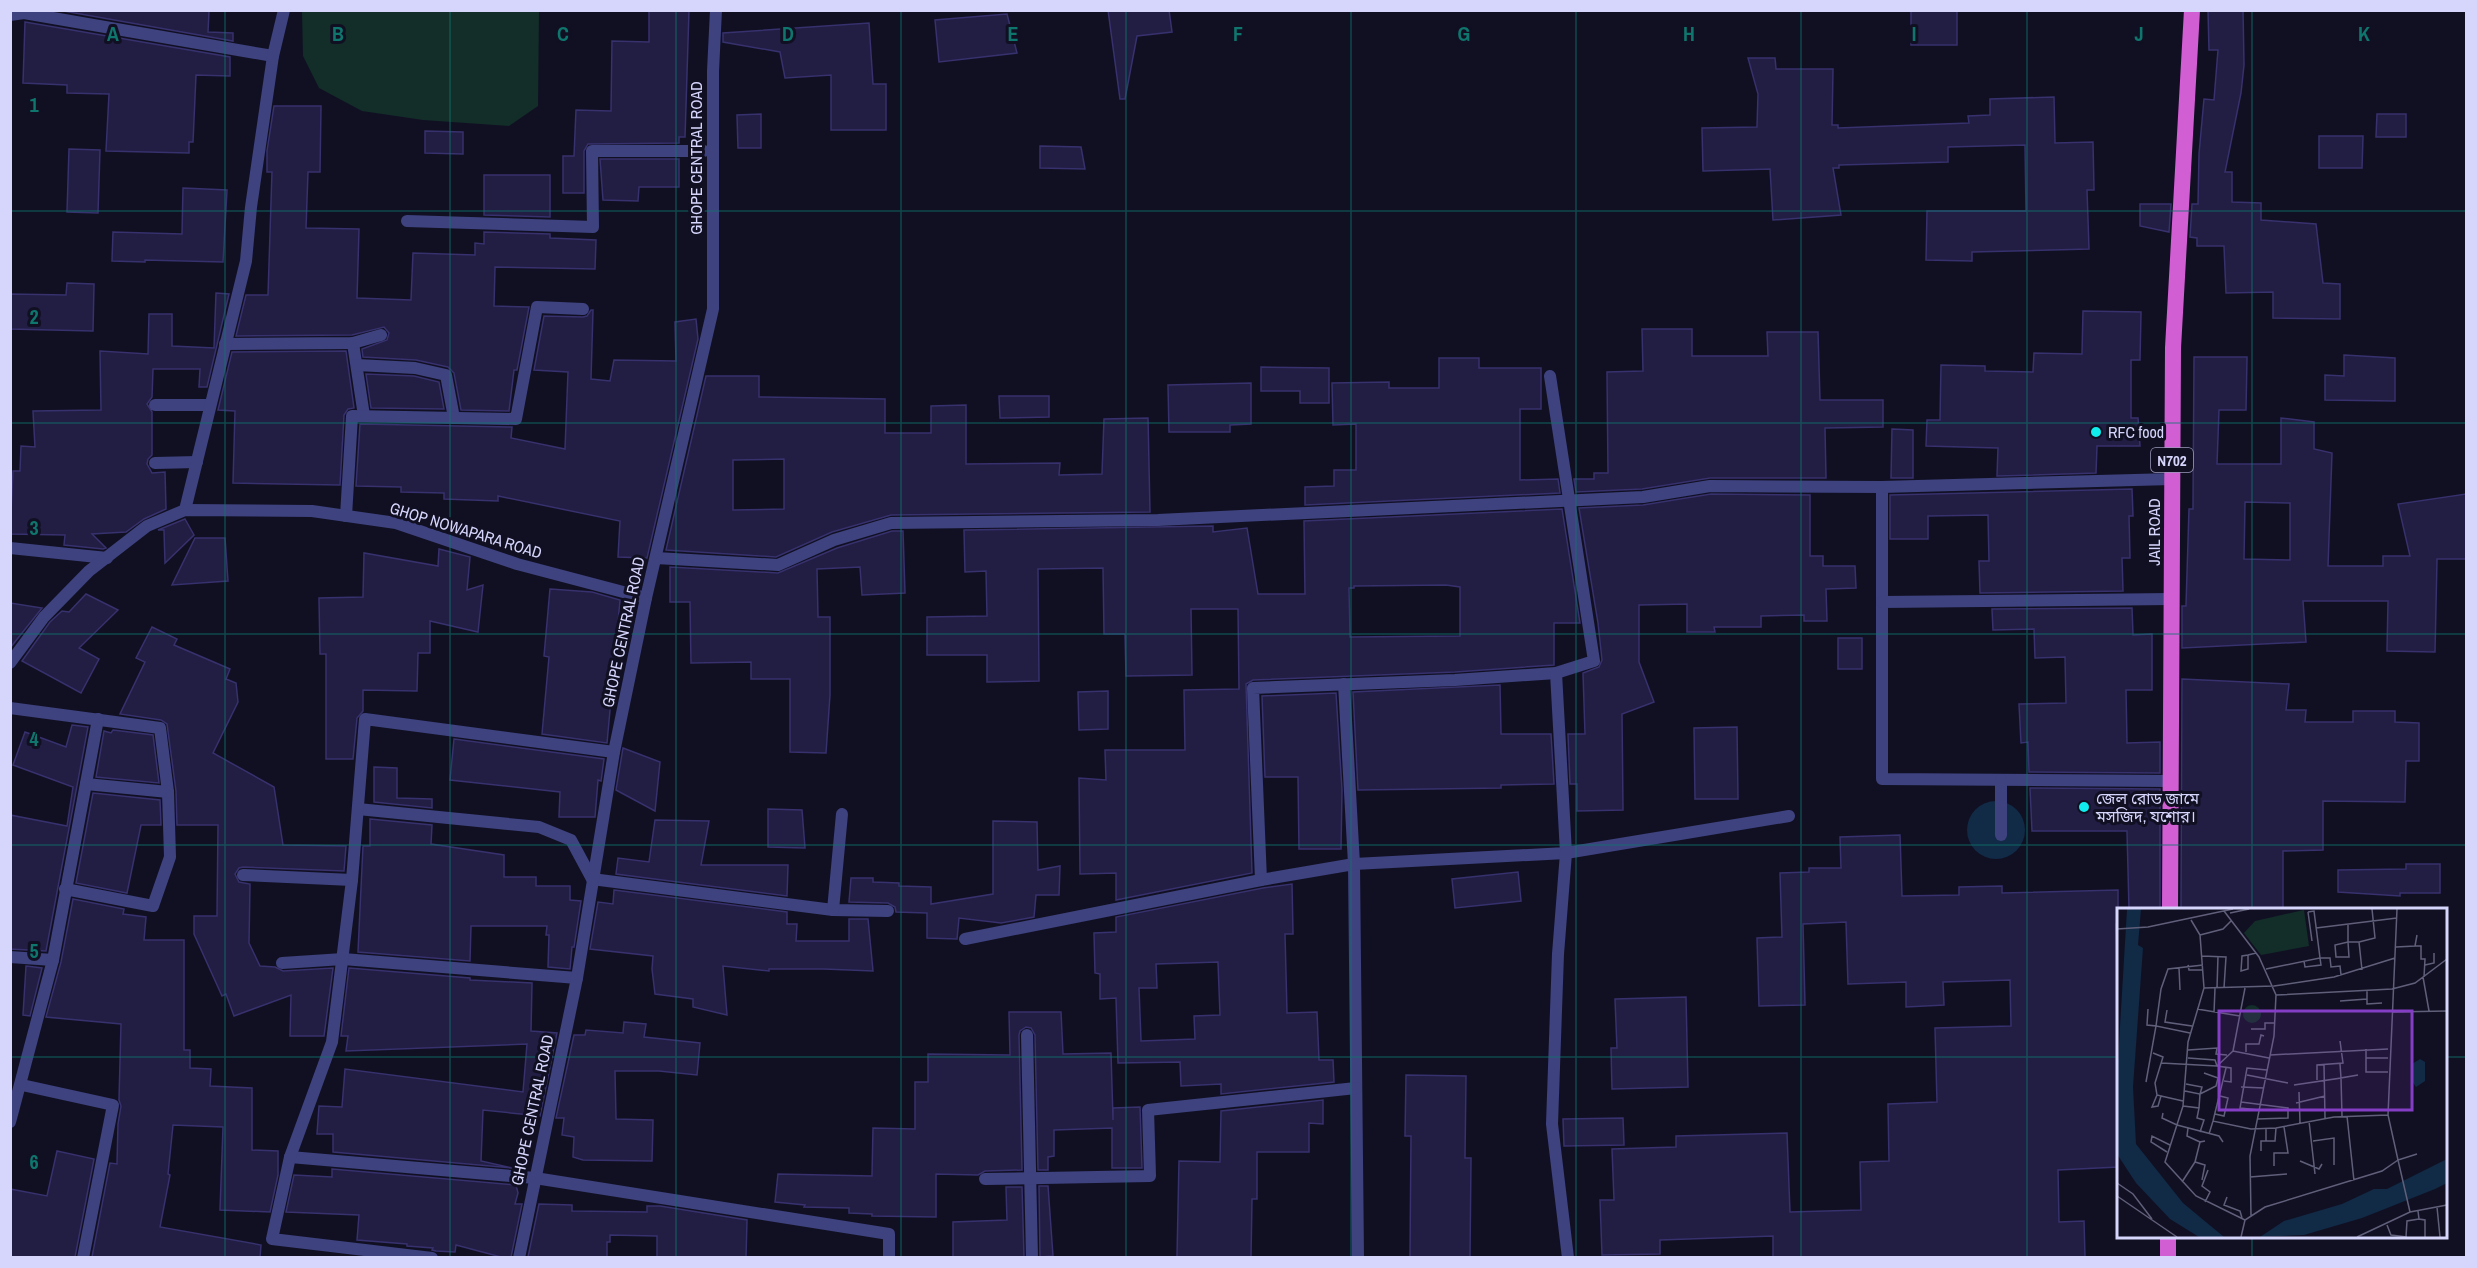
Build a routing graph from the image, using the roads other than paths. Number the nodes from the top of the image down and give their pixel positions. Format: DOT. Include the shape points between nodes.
graph roads {
  1 [pos="284,10"];
  2 [pos="716,10"];
  3 [pos="2192,10"];
  4 [pos="10,15"];
  5 [pos="273,56"];
  6 [pos="704,151"];
  7 [pos="407,221"];
  8 [pos="583,309"];
  9 [pos="381,335"];
  10 [pos="353,343"];
  11 [pos="225,344"];
  12 [pos="357,365"];
  13 [pos="1550,376"];
  14 [pos="155,405"];
  15 [pos="210,405"];
  16 [pos="364,416"];
  17 [pos="454,418"];
  18 [pos="197,462"];
  19 [pos="155,463"];
  20 [pos="2172,479"];
  21 [pos="1882,487"];
  22 [pos="1569,499"];
  23 [pos="185,510"];
  24 [pos="346,516"];
  25 [pos="10,548"];
  26 [pos="106,558"];
  27 [pos="656,558"];
  28 [pos="646,598"];
  29 [pos="2171,599"];
  30 [pos="1882,603"];
  31 [pos="10,663"];
  32 [pos="1556,673"];
  33 [pos="1344,684"];
  34 [pos="10,708"];
  35 [pos="98,719"];
  36 [pos="614,752"];
  37 [pos="2001,780"];
  38 [pos="2170,781"];
  39 [pos="86,784"];
  40 [pos="168,792"];
  41 [pos="358,809"];
  42 [pos="842,814"];
  43 [pos="1789,816"];
  44 [pos="2001,835"];
  45 [pos="1566,853"];
  46 [pos="1354,864"];
  47 [pos="243,875"];
  48 [pos="592,879"];
  49 [pos="352,880"];
  50 [pos="1261,880"];
  51 [pos="65,889"];
  52 [pos="2170,908"];
  53 [pos="833,910"];
  54 [pos="888,911"];
  55 [pos="965,939"];
  56 [pos="10,957"];
  57 [pos="343,959"];
  58 [pos="53,960"];
  59 [pos="282,963"];
  60 [pos="577,978"];
  61 [pos="1028,1035"];
  62 [pos="22,1085"];
  63 [pos="1356,1088"];
  64 [pos="10,1122"];
  65 [pos="290,1157"];
  66 [pos="535,1178"];
  67 [pos="1030,1178"];
  68 [pos="986,1179"];
  69 [pos="2168,1238"];
  70 [pos="83,1257"];
  71 [pos="432,1257"];
  72 [pos="519,1257"];
  73 [pos="889,1257"];
  74 [pos="1032,1257"];
  75 [pos="1358,1257"];
  76 [pos="1568,1257"];
  77 [pos="2168,1257"];
  1 -- 5 [label="street"];
  2 -- 27 [label="street, GHOPE CENTRAL ROAD" via="713,309"];
  3 -- 20 [label="highway, JAIL ROAD / N702" via="2173,348"];
  4 -- 5 [label="street" via="24,13"];
  5 -- 11 [label="street" via="246,261"];
  6 -- 7 [label="street" via="592,151 593,227"];
  8 -- 17 [label="street" via="537,307 516,419"];
  9 -- 10 [label="street"];
  10 -- 11 [label="street"];
  10 -- 12 [label="street"];
  11 -- 15 [label="street"];
  12 -- 16 [label="street"];
  12 -- 17 [label="street" via="415,368 446,375"];
  13 -- 22 [label="street"];
  14 -- 15 [label="street"];
  15 -- 18 [label="street"];
  16 -- 17 [label="street"];
  16 -- 24 [label="street" via="352,416"];
  18 -- 19 [label="street"];
  18 -- 23 [label="street"];
  20 -- 21 [label="street"];
  20 -- 29 [label="highway, JAIL ROAD / N702"];
  21 -- 22 [label="street" via="1710,486 1643,497"];
  21 -- 30 [label="street"];
  22 -- 27 [label="street" via="1158,520 891,523 834,540 778,565"];
  22 -- 32 [label="street" via="1594,662"];
  23 -- 24 [label="street, GHOP NOWAPARA ROAD" via="312,511"];
  23 -- 26 [label="street, GHOP NOWAPARA ROAD" via="147,526"];
  24 -- 28 [label="street, GHOP NOWAPARA ROAD" via="396,523 495,557"];
  25 -- 26 [label="street"];
  26 -- 31 [label="street, GHOP NOWAPARA ROAD" via="44,618"];
  27 -- 28 [label="street, GHOPE CENTRAL ROAD"];
  28 -- 36 [label="street, GHOPE CENTRAL ROAD"];
  29 -- 30 [label="street"];
  29 -- 38 [label="highway, JAIL ROAD / N702"];
  30 -- 37 [label="street" via="1882,779"];
  32 -- 33 [label="street"];
  32 -- 45 [label="street"];
  33 -- 46 [label="street"];
  33 -- 50 [label="street" via="1253,688"];
  34 -- 35 [label="street"];
  35 -- 39 [label="street"];
  35 -- 40 [label="street" via="160,728"];
  36 -- 41 [label="street" via="365,719"];
  36 -- 48 [label="street, GHOPE CENTRAL ROAD"];
  37 -- 38 [label="street"];
  37 -- 44 [label="street"];
  38 -- 52 [label="highway, JAIL ROAD / N702"];
  39 -- 40 [label="street"];
  39 -- 51 [label="street"];
  40 -- 51 [label="street" via="170,857 153,906"];
  41 -- 48 [label="street" via="539,827 571,840"];
  41 -- 49 [label="street"];
  42 -- 53 [label="street"];
  43 -- 45 [label="street"];
  45 -- 46 [label="street"];
  45 -- 76 [label="street" via="1552,1124"];
  46 -- 50 [label="street"];
  46 -- 63 [label="street"];
  47 -- 49 [label="street"];
  48 -- 53 [label="street"];
  48 -- 60 [label="street, GHOPE CENTRAL ROAD"];
  49 -- 57 [label="street"];
  50 -- 55 [label="street"];
  51 -- 58 [label="street"];
  53 -- 54 [label="street"];
  56 -- 58 [label="street"];
  57 -- 59 [label="street"];
  57 -- 60 [label="street"];
  57 -- 65 [label="street" via="332,1042"];
  58 -- 62 [label="street"];
  60 -- 66 [label="street, GHOPE CENTRAL ROAD"];
  61 -- 67 [label="street"];
  62 -- 64 [label="street"];
  62 -- 70 [label="street" via="113,1106"];
  63 -- 67 [label="street" via="1148,1110 1150,1176"];
  63 -- 75 [label="street"];
  65 -- 66 [label="street"];
  65 -- 71 [label="street" via="272,1239"];
  66 -- 72 [label="street, GHOPE CENTRAL ROAD"];
  66 -- 73 [label="street" via="889,1234"];
  67 -- 68 [label="street"];
  67 -- 74 [label="street"];
  69 -- 77 [label="highway"];
}
